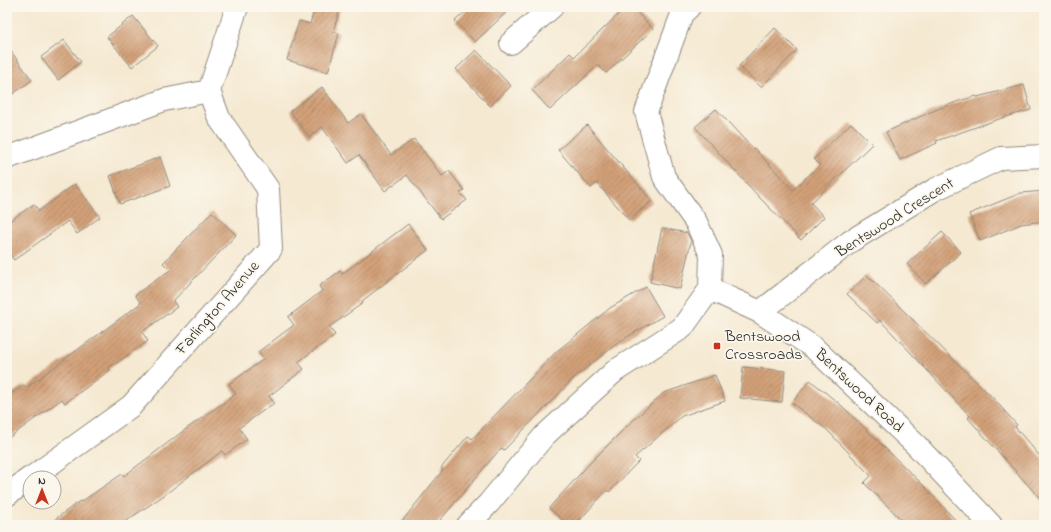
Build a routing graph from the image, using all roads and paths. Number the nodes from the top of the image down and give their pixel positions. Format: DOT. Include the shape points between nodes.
graph roads {
  1 [pos="237,7"];
  2 [pos="552,7"];
  3 [pos="679,9"];
  4 [pos="511,43"];
  5 [pos="209,91"];
  6 [pos="1044,156"];
  7 [pos="7,158"];
  8 [pos="710,289"];
  9 [pos="760,312"];
  10 [pos="41,470"];
  11 [pos="22,484"];
  12 [pos="7,495"];
  13 [pos="468,525"];
  14 [pos="991,525"];
  1 -- 5 [label="street"];
  2 -- 4 [label="street"];
  3 -- 8 [label="street" via="646,112 664,177 696,222 711,255"];
  5 -- 7 [label="street" via="164,100"];
  5 -- 10 [label="street, Farlington Avenue" via="219,118 268,189 270,249 132,406"];
  6 -- 9 [label="street, Bentswood Crescent" via="1002,158 934,190 851,241"];
  8 -- 9 [label="street, Bentswood Road"];
  8 -- 13 [label="street" via="682,328 615,371 544,436"];
  9 -- 14 [label="street, Bentswood Road" via="814,348 917,446"];
  11 -- 12 [label="street, Farlington Avenue"];
}
